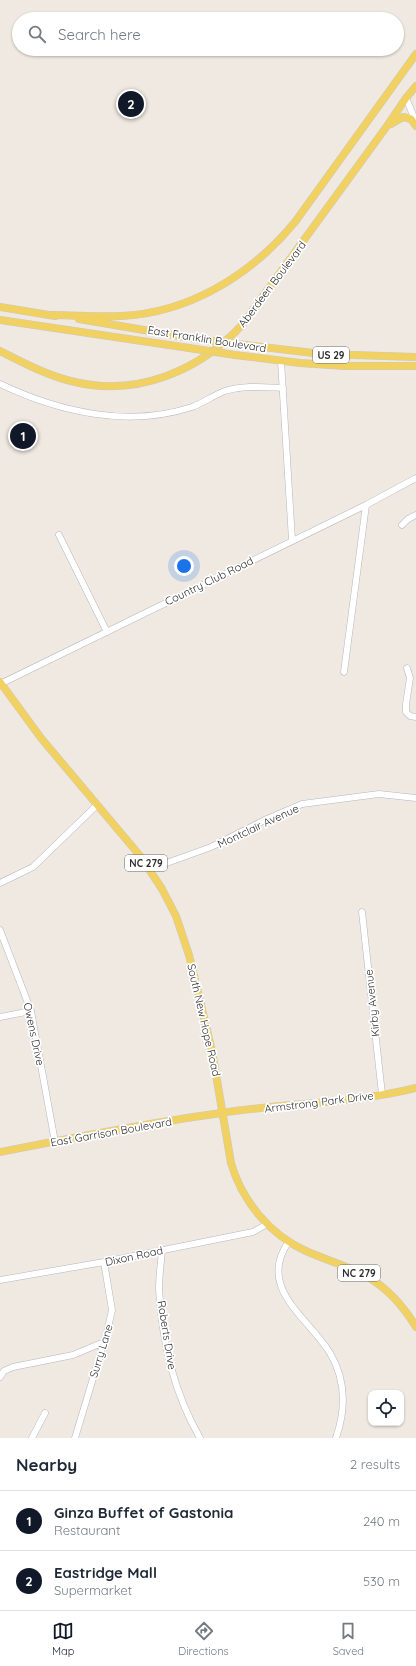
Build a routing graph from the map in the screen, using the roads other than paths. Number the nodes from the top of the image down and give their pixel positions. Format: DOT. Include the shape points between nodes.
graph roads {
  1 [pos="416,54"];
  2 [pos="416,86"];
  3 [pos="406,98"];
  4 [pos="416,122"];
  5 [pos="387,126"];
  6 [pos="416,126"];
  7 [pos="0,307"];
  8 [pos="51,315"];
  9 [pos="0,320"];
  10 [pos="0,351"];
  11 [pos="416,357"];
  12 [pos="281,361"];
  13 [pos="416,366"];
  14 [pos="0,384"];
  15 [pos="283,388"];
  16 [pos="416,478"];
  17 [pos="366,505"];
  18 [pos="416,515"];
  19 [pos="402,526"];
  20 [pos="59,535"];
  21 [pos="292,540"];
  22 [pos="107,632"];
  23 [pos="407,668"];
  24 [pos="344,672"];
  25 [pos="0,683"];
  26 [pos="416,717"];
  27 [pos="416,798"];
  28 [pos="97,805"];
  29 [pos="150,869"];
  30 [pos="0,883"];
  31 [pos="362,912"];
  32 [pos="0,930"];
  33 [pos="31,1011"];
  34 [pos="0,1017"];
  35 [pos="416,1088"];
  36 [pos="382,1094"];
  37 [pos="221,1113"];
  38 [pos="55,1142"];
  39 [pos="0,1152"];
  40 [pos="267,1224"];
  41 [pos="289,1241"];
  42 [pos="162,1250"];
  43 [pos="104,1262"];
  44 [pos="0,1280"];
  45 [pos="416,1327"];
  46 [pos="104,1342"];
  47 [pos="0,1377"];
  48 [pos="45,1413"];
  49 [pos="32,1438"];
  50 [pos="75,1438"];
  51 [pos="200,1438"];
  52 [pos="336,1438"];
  1 -- 8 [label="main road, Aberdeen Boulevard" via="294,222 274,245 242,272 197,297 162,309 121,316"];
  2 -- 3 [label="main road, Aberdeen Boulevard"];
  3 -- 4 [label="street"];
  3 -- 5 [label="main road, Aberdeen Boulevard"];
  5 -- 6 [label="main road" via="400,117 411,119"];
  5 -- 10 [label="main road, Aberdeen Boulevard" via="242,325 232,336 191,366 157,380 99,386 76,383 37,370"];
  7 -- 8 [label="main road, East Franklin Boulevard / US 29"];
  8 -- 11 [label="main road, East Franklin Boulevard / US 29, bridge" via="197,338 331,355"];
  9 -- 12 [label="main road, East Franklin Boulevard / US 29, bridge"];
  12 -- 13 [label="main road, East Franklin Boulevard / US 29" via="344,366"];
  12 -- 15 [label="street"];
  14 -- 15 [label="street" via="59,407 115,417 150,416 192,406 225,391 252,386"];
  15 -- 21 [label="street"];
  16 -- 17 [label="street, Country Club Road"];
  17 -- 21 [label="street, Country Club Road"];
  17 -- 24 [label="street"];
  18 -- 19 [label="street"];
  20 -- 22 [label="street"];
  21 -- 22 [label="street, Country Club Road"];
  22 -- 25 [label="street, Country Club Road"];
  23 -- 26 [label="street" via="410,678 406,712"];
  25 -- 28 [label="main road, South New Hope Road / NC 279" via="40,738"];
  27 -- 29 [label="street, Montclair Avenue" via="379,794 302,804 212,848"];
  28 -- 29 [label="main road, South New Hope Road / NC 279"];
  28 -- 30 [label="street" via="33,867"];
  29 -- 37 [label="main road, South New Hope Road / NC 279" via="167,898 184,936 213,1057"];
  31 -- 36 [label="street, Kirby Avenue"];
  32 -- 33 [label="street, Owens Drive"];
  33 -- 34 [label="street"];
  33 -- 38 [label="street, Owens Drive"];
  35 -- 36 [label="main road, Armstrong Park Drive"];
  36 -- 37 [label="main road, Armstrong Park Drive"];
  37 -- 38 [label="main road, East Garrison Boulevard"];
  37 -- 40 [label="main road, South New Hope Road / NC 279" via="237,1180 250,1203"];
  38 -- 39 [label="main road, East Garrison Boulevard"];
  40 -- 41 [label="main road, South New Hope Road / NC 279"];
  40 -- 42 [label="street, Dixon Road" via="248,1233"];
  41 -- 45 [label="main road, South New Hope Road / NC 279" via="305,1251 373,1281 398,1302"];
  41 -- 52 [label="street" via="280,1255 278,1266 284,1293 292,1307 330,1353 341,1379 343,1412"];
  42 -- 43 [label="street, Dixon Road"];
  42 -- 51 [label="street, Roberts Drive" via="159,1288 167,1353 181,1398"];
  43 -- 44 [label="street, Dixon Road"];
  43 -- 46 [label="street, Surry Lane" via="112,1310"];
  46 -- 47 [label="street" via="68,1356 13,1367 4,1371"];
  46 -- 50 [label="street, Surry Lane"];
  48 -- 49 [label="street"];
}
